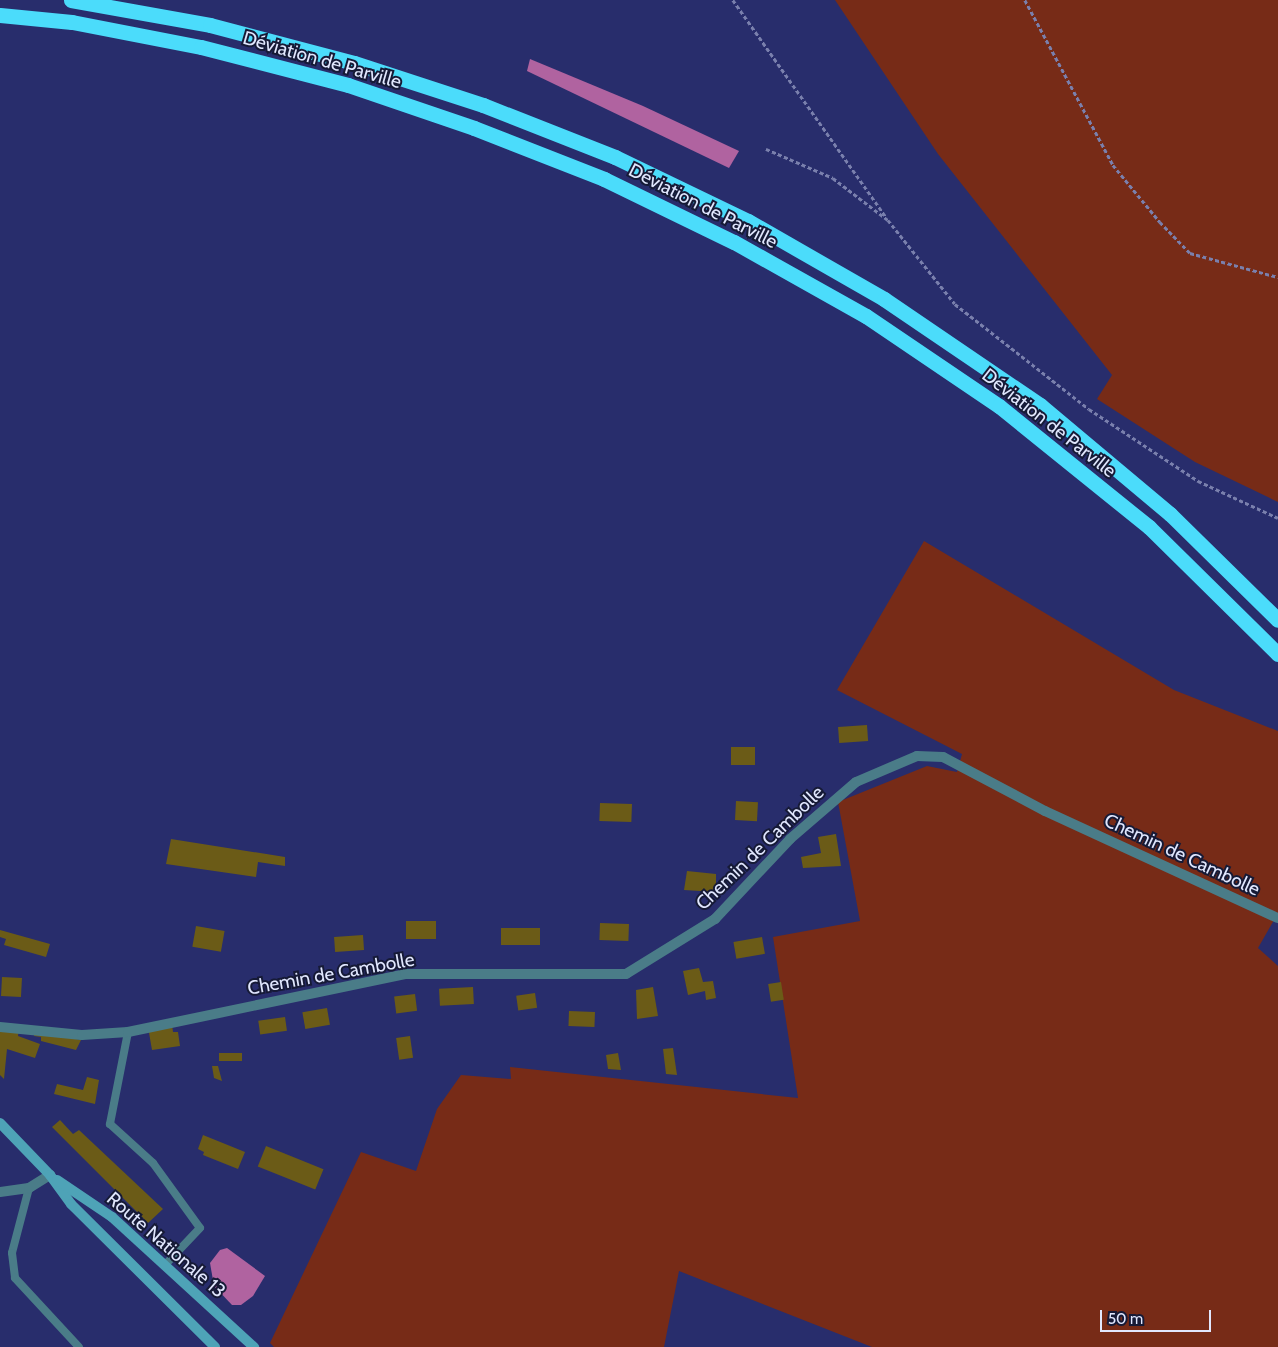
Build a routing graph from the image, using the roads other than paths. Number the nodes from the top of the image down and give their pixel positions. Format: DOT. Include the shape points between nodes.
graph roads {
  1 [pos="71,0"];
  2 [pos="0,14"];
  3 [pos="1278,620"];
  4 [pos="1278,654"];
  5 [pos="1278,918"];
  6 [pos="0,1027"];
  7 [pos="128,1032"];
  8 [pos="0,1123"];
  9 [pos="50,1175"];
  10 [pos="29,1188"];
  11 [pos="0,1192"];
  12 [pos="166,1264"];
  13 [pos="79,1347"];
  14 [pos="215,1347"];
  15 [pos="254,1347"];
  1 -- 3 [label="highway, Déviation de Parville" via="210,25 354,63 483,105 615,157 748,221 884,299 1040,405 1170,514"];
  2 -- 4 [label="highway, Déviation de Parville" via="72,22 201,47 348,85 474,128 604,179 734,242 866,316 999,406 1149,528"];
  5 -- 7 [label="street, Chemin de Cambolle" via="1045,812 943,758 917,756 856,782 790,839 715,919 626,974 405,974"];
  6 -- 7 [label="street, Chemin de Cambolle" via="82,1035"];
  7 -- 12 [label="lane" via="110,1124 153,1163 200,1228"];
  8 -- 9 [label="main road, Route Nationale 13"];
  9 -- 10 [label="street"];
  9 -- 12 [label="main road, Route Nationale 13" via="112,1217"];
  9 -- 14 [label="main road, Route Nationale 13" via="71,1204"];
  10 -- 11 [label="street"];
  10 -- 13 [label="lane" via="12,1253 15,1278"];
  12 -- 15 [label="main road, Route Nationale 13"];
}
